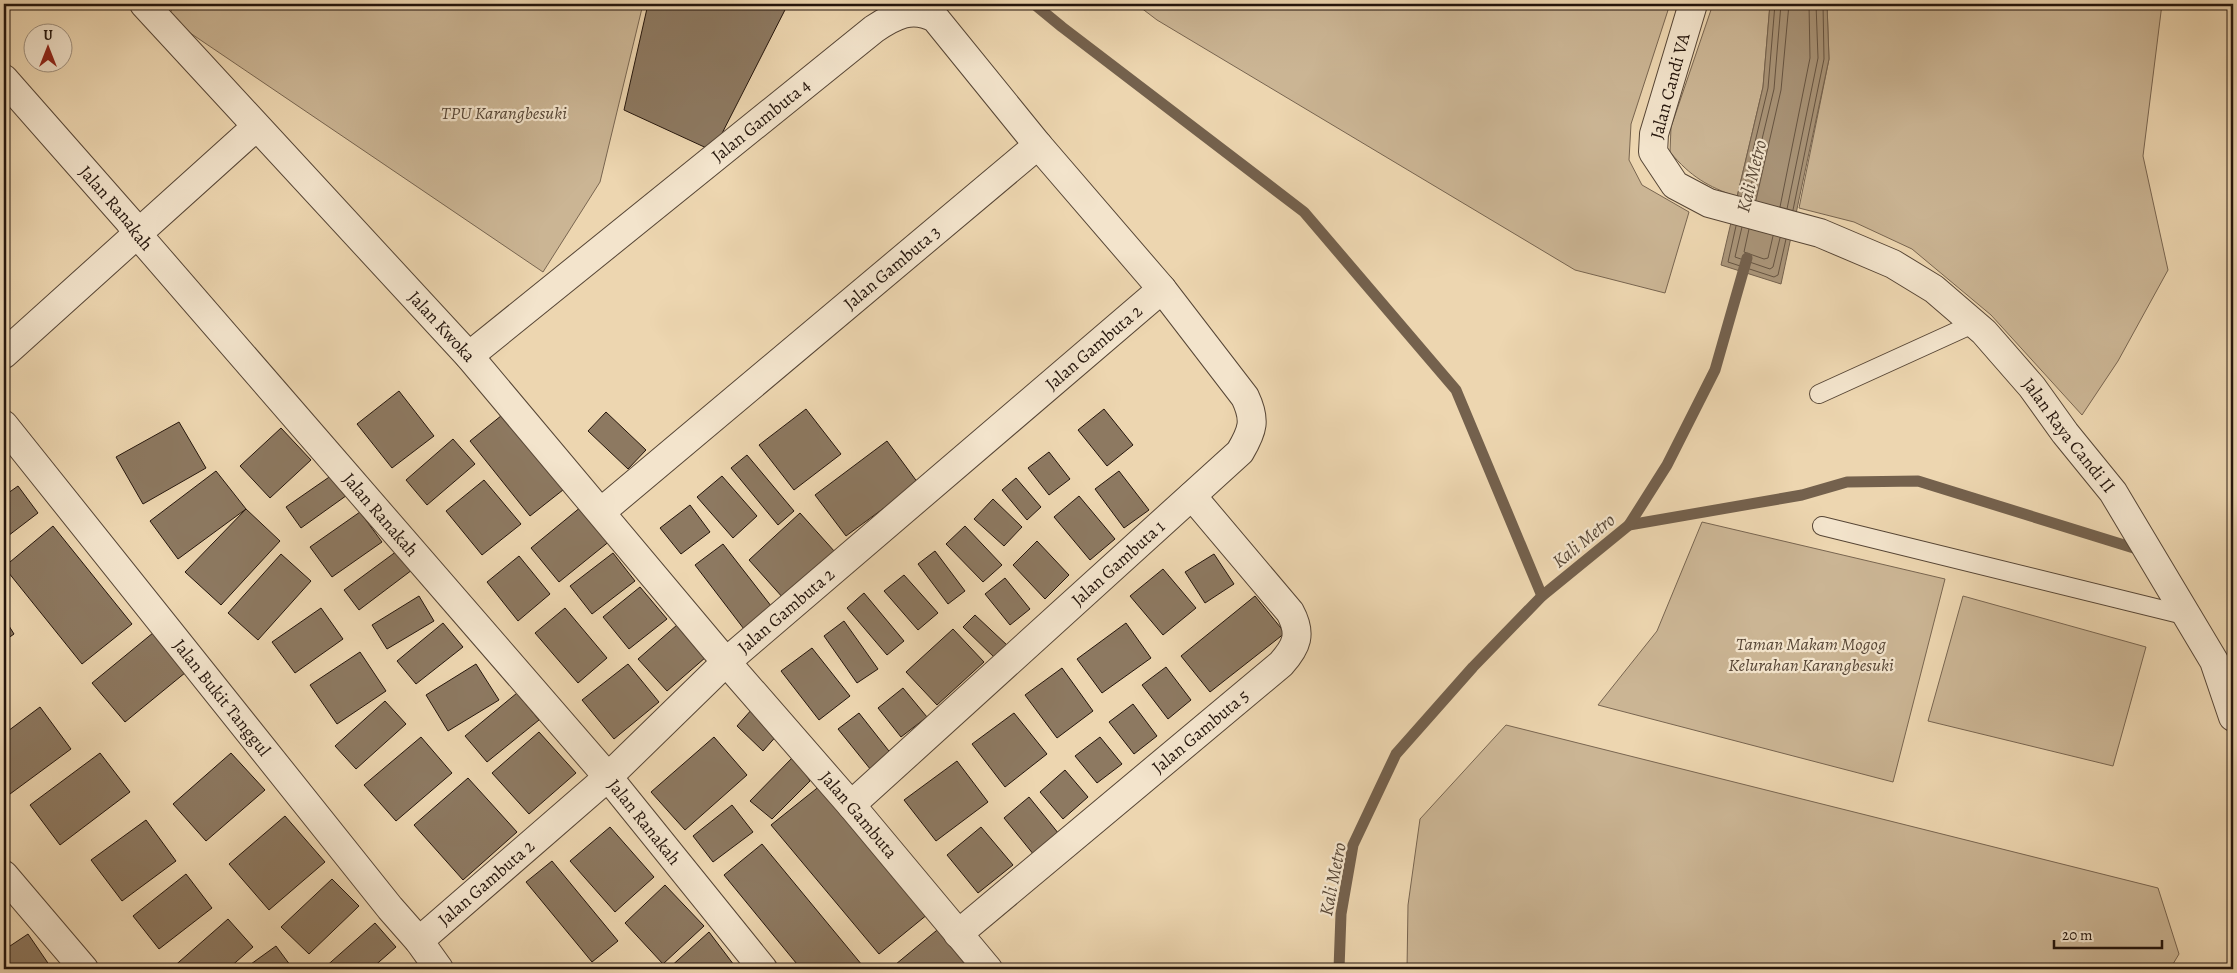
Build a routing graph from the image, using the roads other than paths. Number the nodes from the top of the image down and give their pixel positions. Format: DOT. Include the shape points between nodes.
graph roads {
  1 [pos="1694,4"];
  2 [pos="152,8"];
  3 [pos="4,79"];
  4 [pos="256,127"];
  5 [pos="1038,145"];
  6 [pos="1820,232"];
  7 [pos="138,235"];
  8 [pos="1162,289"];
  9 [pos="1975,323"];
  10 [pos="4,354"];
  11 [pos="469,356"];
  12 [pos="1819,394"];
  13 [pos="4,425"];
  14 [pos="1192,496"];
  15 [pos="601,512"];
  16 [pos="1822,526"];
  17 [pos="2188,616"];
  18 [pos="726,662"];
  19 [pos="2233,717"];
  20 [pos="608,777"];
  21 [pos="851,804"];
  22 [pos="4,875"];
  23 [pos="958,934"];
  24 [pos="419,941"];
  25 [pos="755,965"];
  26 [pos="84,969"];
  27 [pos="439,969"];
  28 [pos="988,969"];
  1 -- 6 [label="street, Jalan Candi VA" via="1654,134 1653,152 1675,185 1709,203"];
  2 -- 4 [label="street, Jalan Kwoka"];
  3 -- 7 [label="street, Jalan Ranakah"];
  4 -- 7 [label="street"];
  4 -- 11 [label="street, Jalan Kwoka"];
  5 -- 8 [label="street"];
  5 -- 11 [label="street, Jalan Gambuta 4" via="935,18 923,12 890,18"];
  5 -- 15 [label="street, Jalan Gambuta 3"];
  6 -- 9 [label="street, Jalan Raya Candi II" via="1922,280"];
  7 -- 10 [label="street"];
  7 -- 20 [label="street, Jalan Ranakah"];
  8 -- 14 [label="street, Jalan Gambuta 1" via="1252,410 1253,425 1240,452"];
  8 -- 18 [label="street, Jalan Gambuta 2"];
  9 -- 12 [label="lane"];
  9 -- 17 [label="street, Jalan Raya Candi II" via="2032,387 2113,492"];
  11 -- 15 [label="street, Jalan Kwoka"];
  13 -- 24 [label="street, Jalan Bukit Tanggul"];
  14 -- 21 [label="street, Jalan Gambuta 1"];
  14 -- 23 [label="street, Jalan Gambuta 5" via="1290,612 1297,625 1297,640 1290,654"];
  15 -- 18 [label="street, Jalan Kwoka"];
  16 -- 17 [label="lane"];
  17 -- 19 [label="street, Jalan Raya Candi II" via="2214,661"];
  18 -- 20 [label="street, Jalan Gambuta 2"];
  18 -- 21 [label="street, Jalan Gambuta"];
  20 -- 24 [label="street, Jalan Gambuta 2"];
  20 -- 25 [label="street, Jalan Ranakah"];
  21 -- 23 [label="street, Jalan Gambuta"];
  22 -- 26 [label="street"];
  23 -- 28 [label="street, Jalan Gambuta"];
  24 -- 27 [label="street, Jalan Bukit Tanggul"];
}
